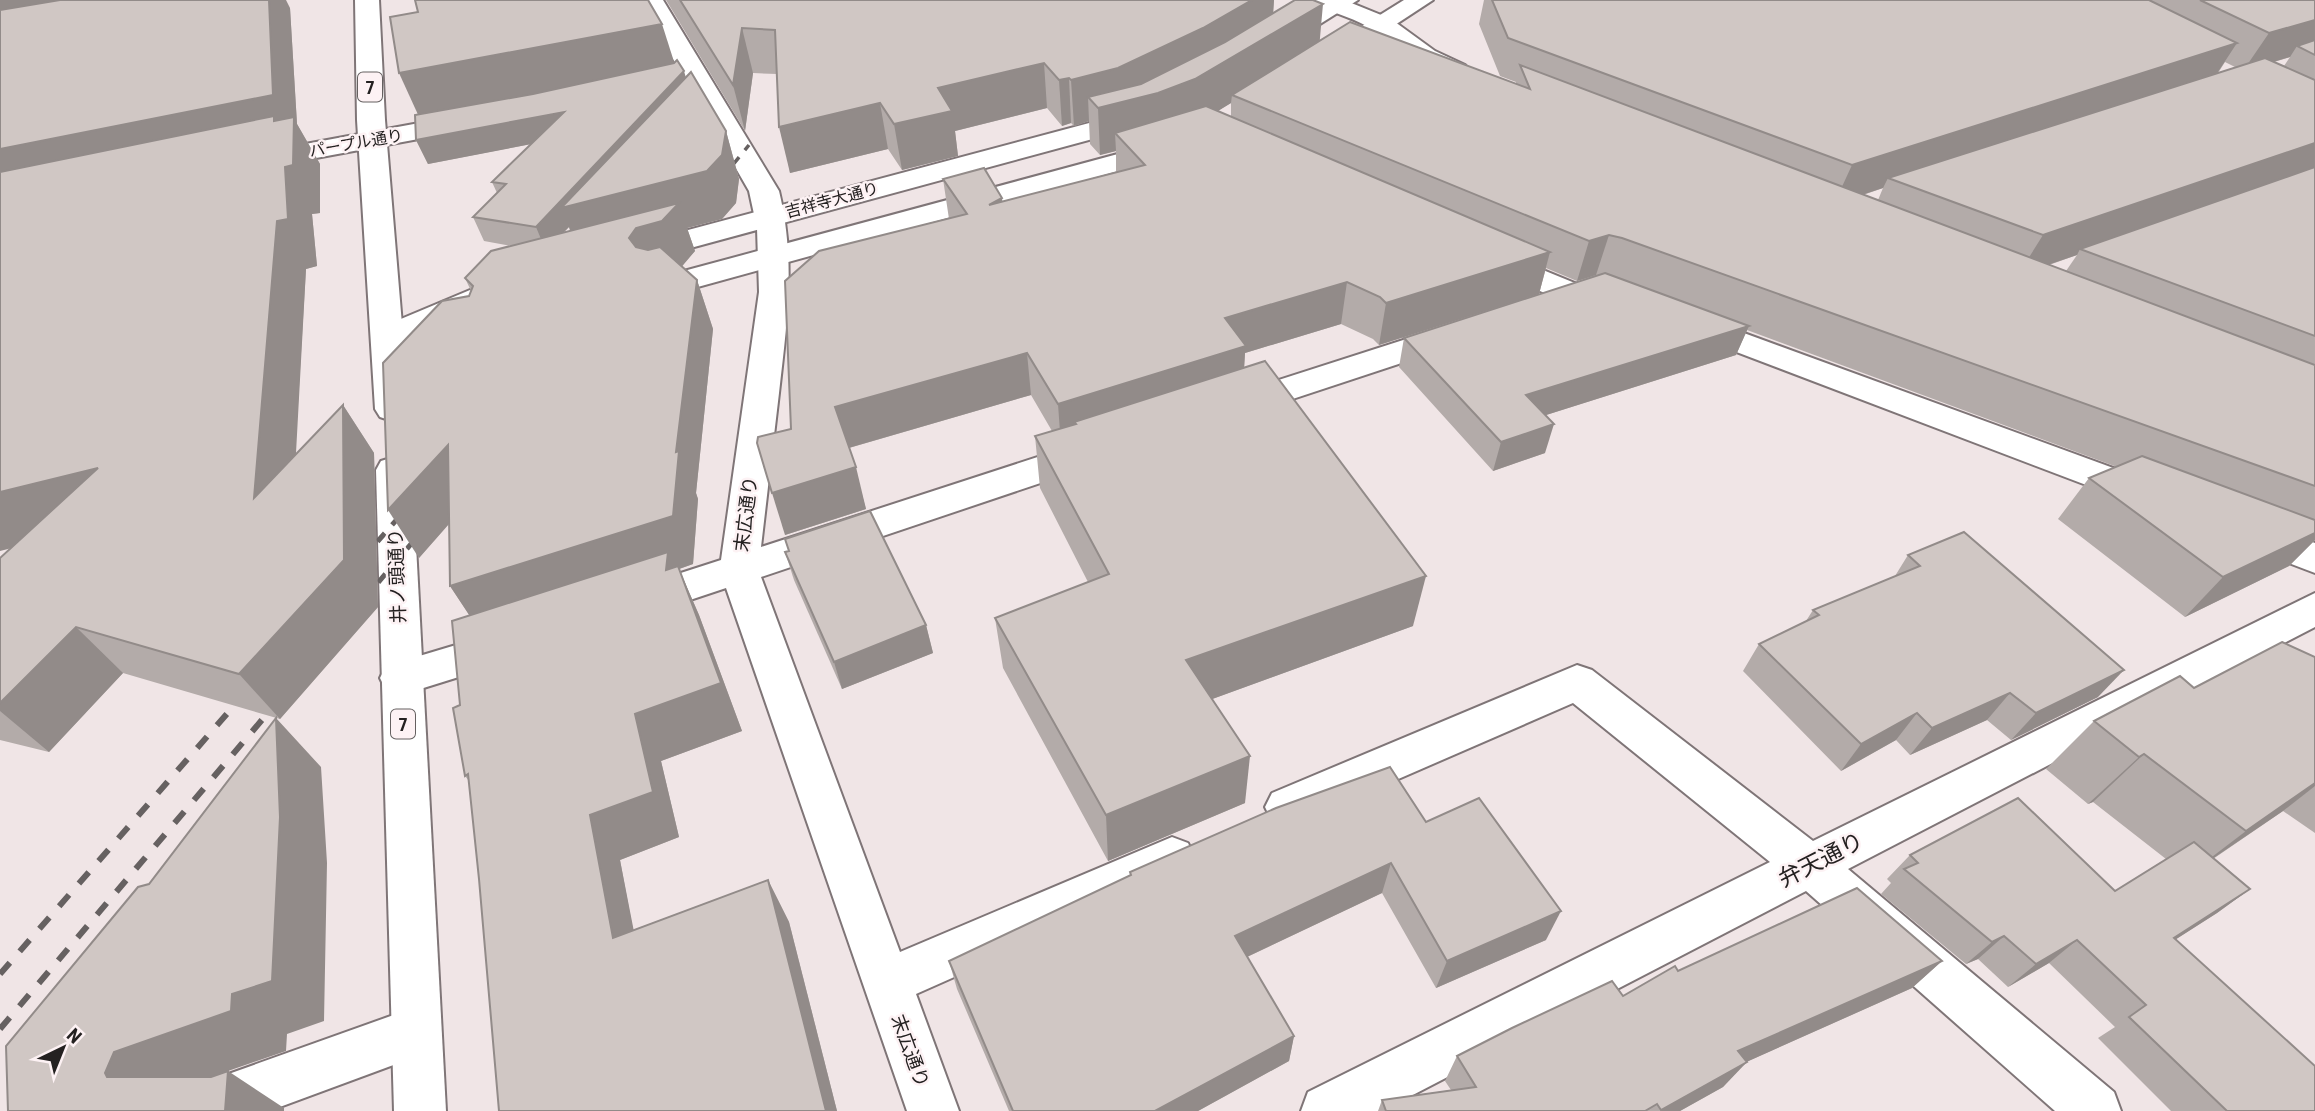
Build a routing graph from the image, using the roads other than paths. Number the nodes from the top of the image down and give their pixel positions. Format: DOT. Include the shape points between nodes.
graph roads {
  1 [pos="367,0"];
  2 [pos="651,0"];
  3 [pos="1421,0"];
  4 [pos="1335,2"];
  5 [pos="1382,24"];
  6 [pos="1260,51"];
  7 [pos="1306,72"];
  8 [pos="1479,79"];
  9 [pos="1167,105"];
  10 [pos="491,117"];
  11 [pos="1193,138"];
  12 [pos="373,140"];
  13 [pos="241,165"];
  14 [pos="774,235"];
  15 [pos="1464,246"];
  16 [pos="616,259"];
  17 [pos="665,286"];
  18 [pos="501,290"];
  19 [pos="1523,312"];
  20 [pos="1662,313"];
  21 [pos="1484,324"];
  22 [pos="467,336"];
  23 [pos="389,337"];
  24 [pos="1208,415"];
  25 [pos="1116,444"];
  26 [pos="2171,504"];
  27 [pos="2224,523"];
  28 [pos="2315,558"];
  29 [pos="739,569"];
  30 [pos="2315,609"];
  31 [pos="605,613"];
  32 [pos="540,635"];
  33 [pos="401,678"];
  34 [pos="1810,866"];
  35 [pos="885,983"];
  36 [pos="416,1032"];
  37 [pos="197,1111"];
  38 [pos="420,1111"];
  39 [pos="933,1111"];
  40 [pos="1327,1111"];
  41 [pos="2095,1111"];
  1 -- 12 [label="street, 井ノ頭通り / 7"];
  2 -- 14 [label="street, 末広通り" via="699,105 764,191"];
  3 -- 5 [label="street"];
  4 -- 5 [label="street"];
  4 -- 6 [label="street"];
  5 -- 7 [label="street"];
  5 -- 8 [label="street" via="1426,56"];
  9 -- 14 [label="street, 吉祥寺大通り" via="1130,122"];
  10 -- 12 [label="street, パープル通り"];
  11 -- 14 [label="street, 吉祥寺大通り" via="1169,148"];
  12 -- 13 [label="street, パープル通り"];
  12 -- 23 [label="street, 井ノ頭通り / 7"];
  14 -- 16 [label="street, 吉祥寺大通り"];
  14 -- 17 [label="street, 吉祥寺大通り"];
  14 -- 29 [label="street, 末広通り" via="775,292"];
  15 -- 19 [label="street" via="1593,294"];
  18 -- 23 [label="street"];
  20 -- 26 [label="street"];
  21 -- 24 [label="street"];
  22 -- 23 [label="street"];
  23 -- 33 [label="street, 井ノ頭通り / 7"];
  25 -- 29 [label="street"];
  27 -- 28 [label="street"];
  29 -- 31 [label="street"];
  29 -- 35 [label="street, 末広通り"];
  30 -- 34 [label="street, 弁天通り"];
  32 -- 33 [label="street"];
  33 -- 36 [label="street, 井ノ頭通り / 7"];
  34 -- 35 [label="street" via="1577,682"];
  34 -- 40 [label="street, 弁天通り"];
  34 -- 41 [label="street"];
  35 -- 39 [label="street, 末広通り"];
  36 -- 37 [label="street"];
  36 -- 38 [label="street, 井ノ頭通り / 7"];
}
